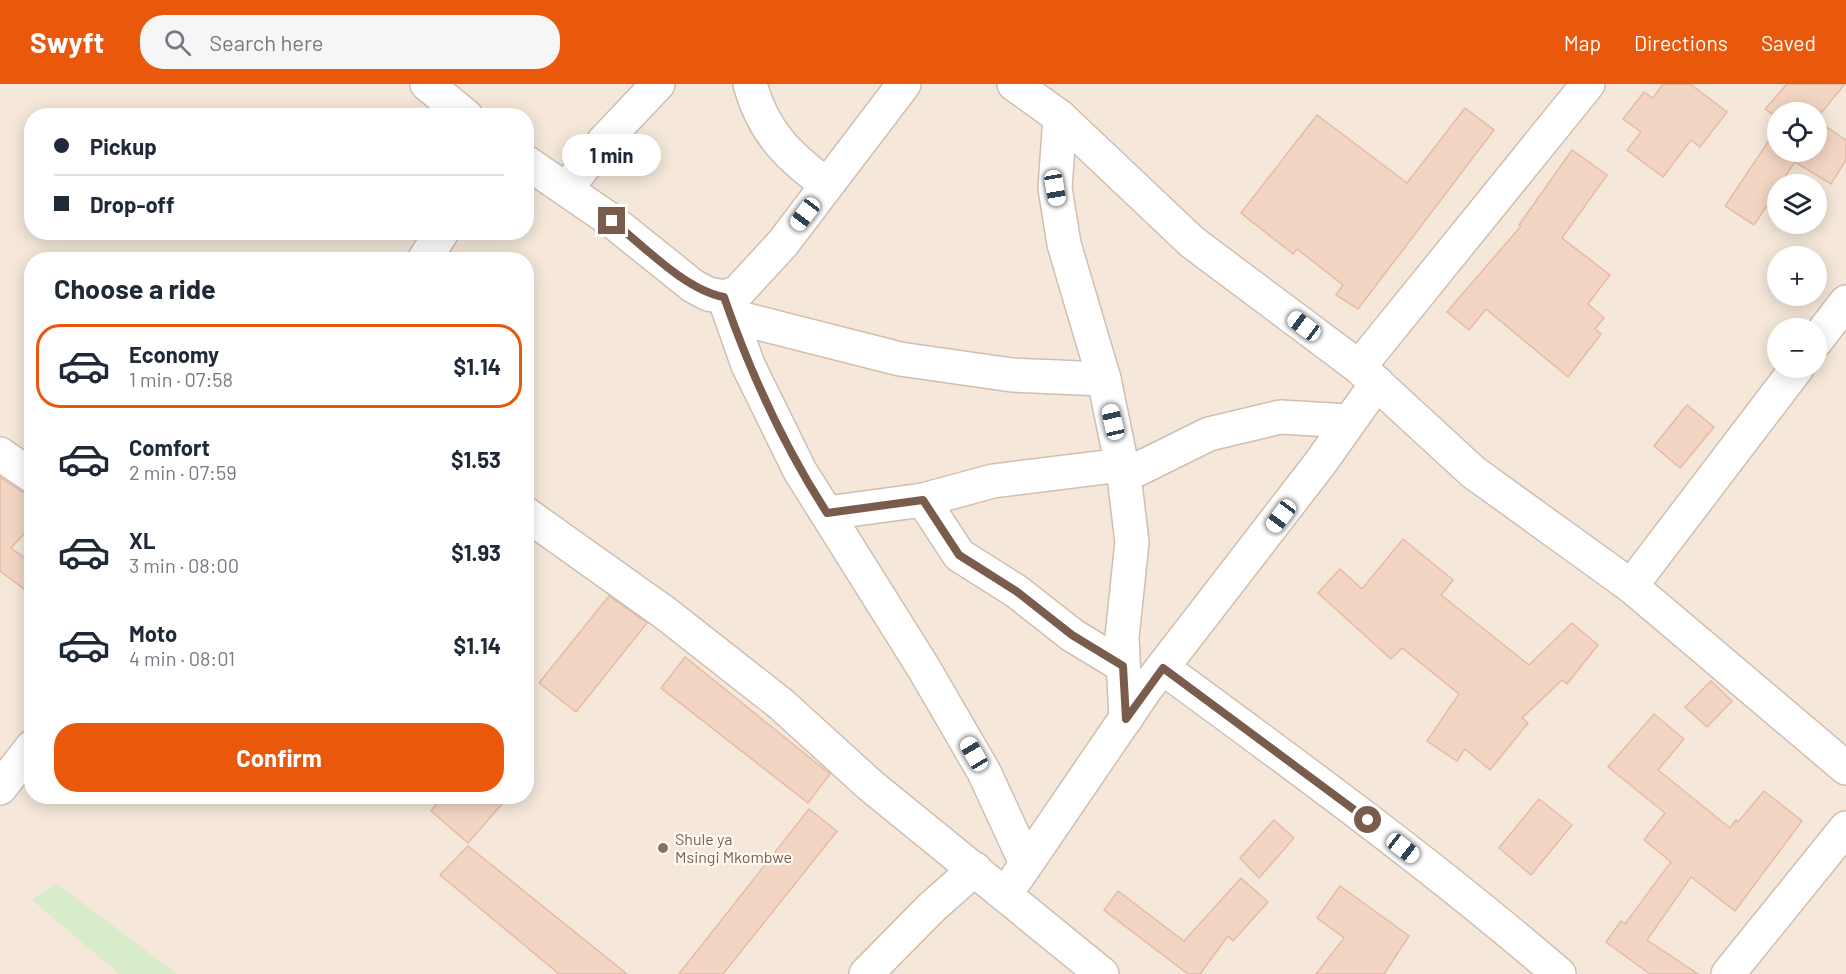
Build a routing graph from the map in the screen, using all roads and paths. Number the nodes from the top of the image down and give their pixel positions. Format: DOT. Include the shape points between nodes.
graph roads {
  1 [pos="427,84"];
  2 [pos="658,84"];
  3 [pos="750,84"];
  4 [pos="904,84"];
  5 [pos="1014,84"];
  6 [pos="1588,84"];
  7 [pos="456,108"];
  8 [pos="1060,117"];
  9 [pos="534,167"];
  10 [pos="827,185"];
  11 [pos="566,189"];
  12 [pos="1846,302"];
  13 [pos="728,307"];
  14 [pos="1827,327"];
  15 [pos="1368,375"];
  16 [pos="1789,378"];
  17 [pos="1104,380"];
  18 [pos="1350,421"];
  19 [pos="0,454"];
  20 [pos="24,470"];
  21 [pos="1123,470"];
  22 [pos="923,500"];
  23 [pos="827,513"];
  24 [pos="534,520"];
  25 [pos="1631,586"];
  26 [pos="1123,666"];
  27 [pos="1163,668"];
  28 [pos="1126,719"];
  29 [pos="24,757"];
  30 [pos="1846,768"];
  31 [pos="0,788"];
  32 [pos="1846,828"];
  33 [pos="1026,864"];
  34 [pos="975,869"];
  35 [pos="1006,894"];
  36 [pos="867,974"];
  37 [pos="1102,974"];
  38 [pos="1559,974"];
  39 [pos="1728,974"];
  1 -- 7 [label="street"];
  2 -- 11 [label="street"];
  3 -- 10 [label="street" via="769,131 795,162"];
  4 -- 10 [label="street"];
  5 -- 8 [label="street"];
  6 -- 15 [label="street"];
  8 -- 15 [label="street" via="1192,242"];
  8 -- 17 [label="street" via="1055,188 1064,244"];
  9 -- 11 [label="street"];
  10 -- 13 [label="street"];
  11 -- 13 [label="street" via="693,286"];
  12 -- 14 [label="street"];
  13 -- 17 [label="street" via="900,359 1012,375"];
  13 -- 23 [label="street" via="748,365 800,471"];
  15 -- 18 [label="street"];
  15 -- 25 [label="street" via="1473,472"];
  16 -- 25 [label="street"];
  17 -- 21 [label="street"];
  18 -- 21 [label="street" via="1280,417 1209,434"];
  18 -- 27 [label="street"];
  19 -- 20 [label="street"];
  21 -- 22 [label="street" via="993,481"];
  21 -- 26 [label="street" via="1132,542 1122,637"];
  22 -- 23 [label="street"];
  22 -- 26 [label="street" via="959,555"];
  23 -- 33 [label="street" via="984,772"];
  24 -- 34 [label="street" via="665,613 781,704 870,785"];
  25 -- 30 [label="street"];
  26 -- 28 [label="street"];
  27 -- 28 [label="street"];
  27 -- 38 [label="street" via="1334,793"];
  28 -- 33 [label="street"];
  29 -- 31 [label="street"];
  32 -- 39 [label="street"];
  33 -- 35 [label="street"];
  34 -- 35 [label="street"];
  34 -- 36 [label="street"];
  35 -- 37 [label="street"];
}
